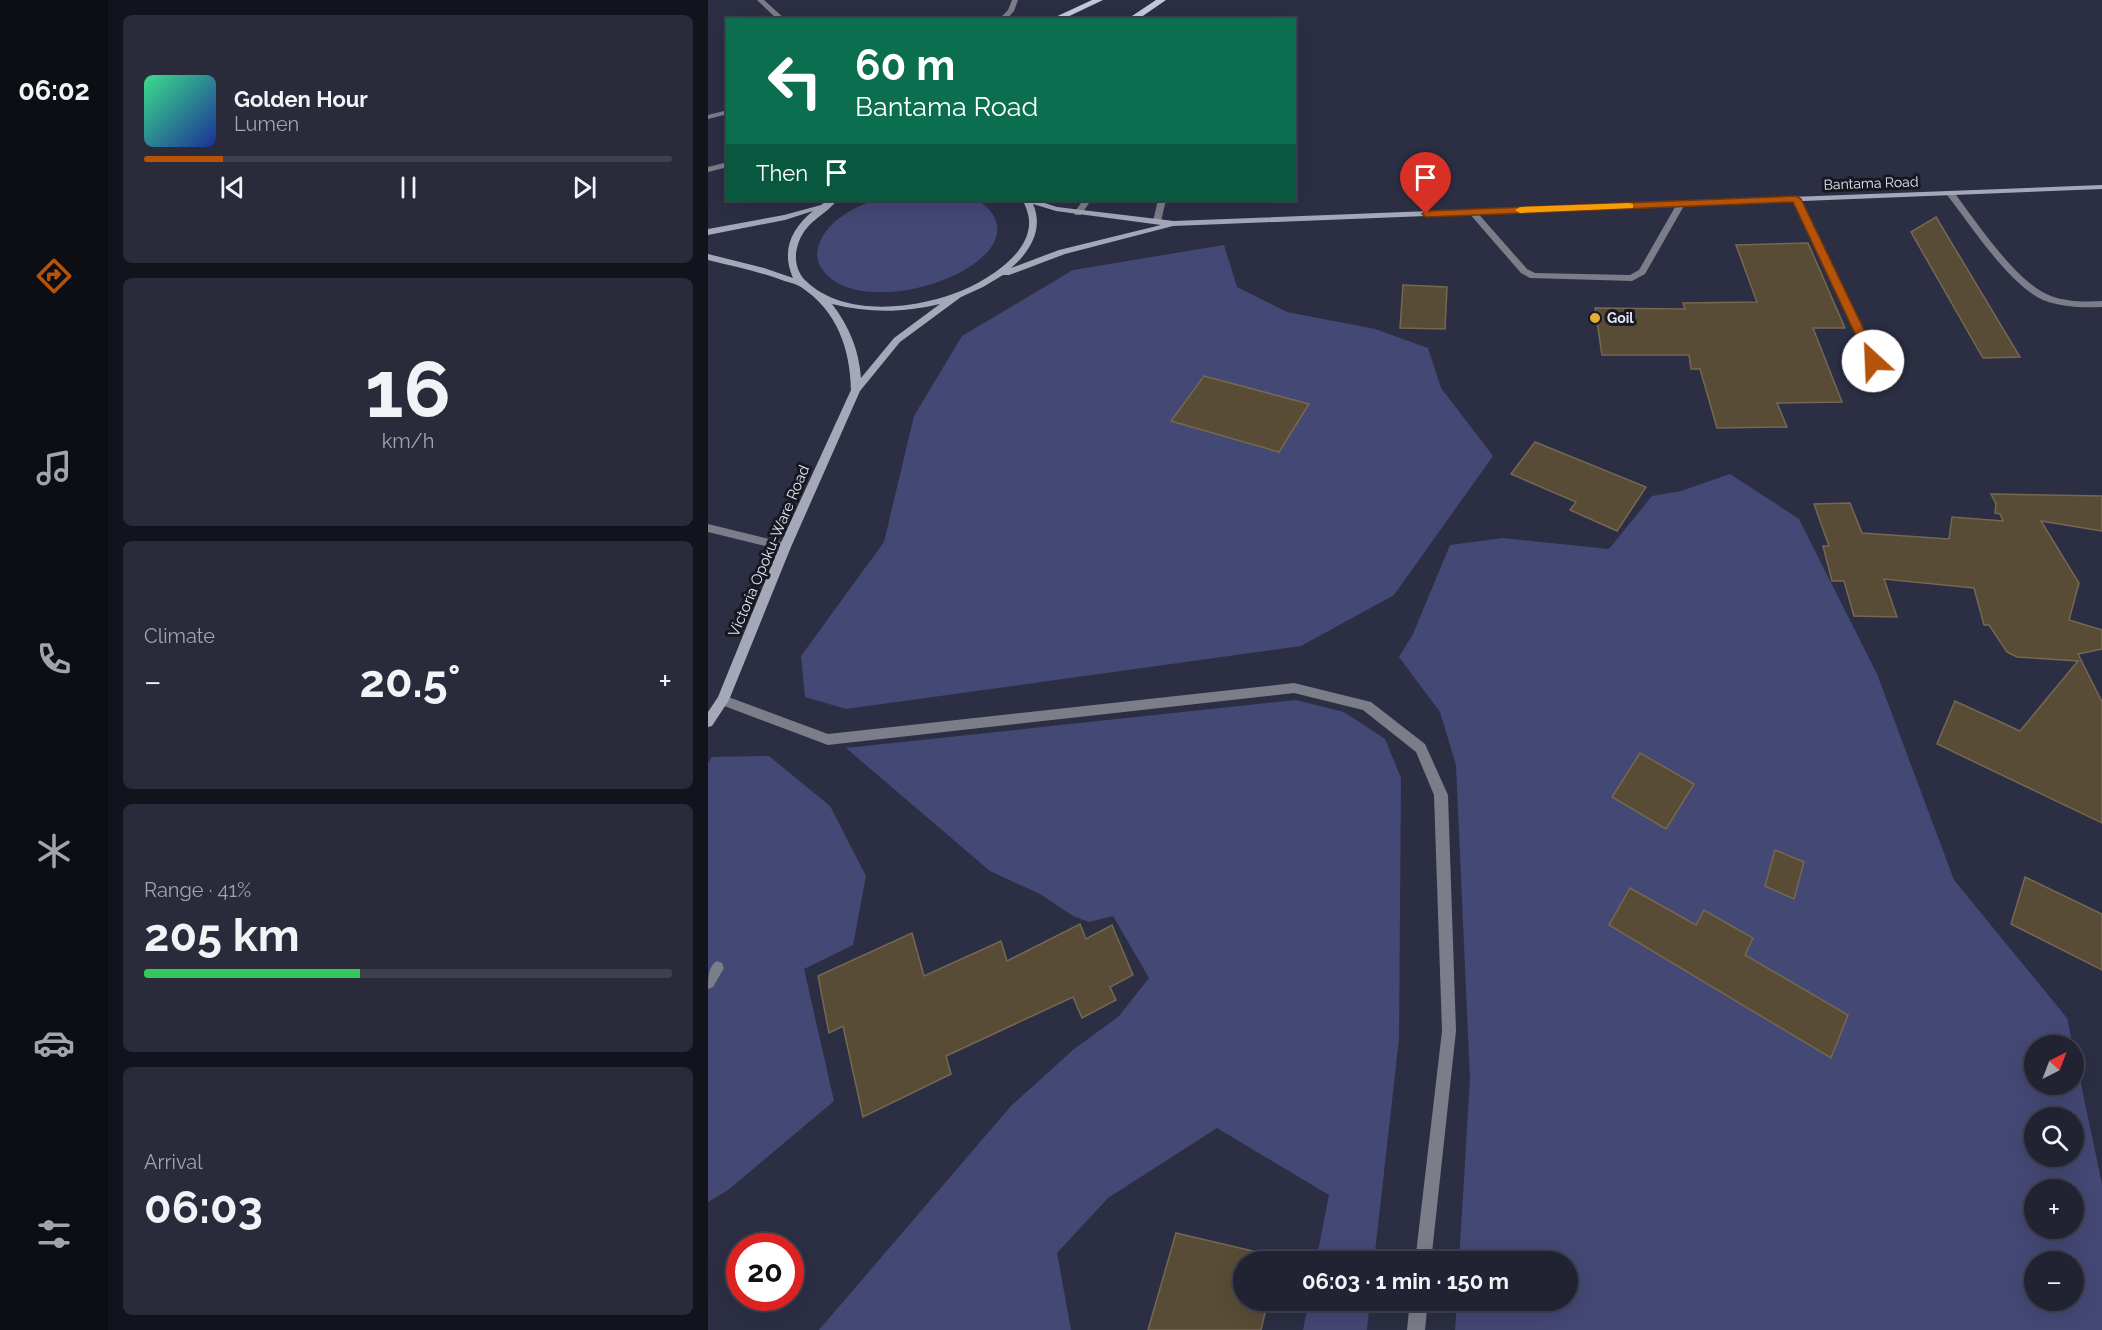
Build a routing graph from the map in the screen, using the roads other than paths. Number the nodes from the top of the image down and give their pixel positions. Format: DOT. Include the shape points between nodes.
graph roads {
  1 [pos="760,0"];
  2 [pos="1015,0"];
  3 [pos="1099,0"];
  4 [pos="1162,0"];
  5 [pos="781,18"];
  6 [pos="1003,18"];
  7 [pos="1058,18"];
  8 [pos="1133,18"];
  9 [pos="726,112"];
  10 [pos="708,117"];
  11 [pos="726,165"];
  12 [pos="708,170"];
  13 [pos="2102,187"];
  14 [pos="1950,193"];
  15 [pos="1796,199"];
  16 [pos="831,201"];
  17 [pos="1028,201"];
  18 [pos="1031,201"];
  19 [pos="1086,201"];
  20 [pos="1162,201"];
  21 [pos="1681,204"];
  22 [pos="823,206"];
  23 [pos="1472,212"];
  24 [pos="1078,213"];
  25 [pos="1157,221"];
  26 [pos="1174,224"];
  27 [pos="708,232"];
  28 [pos="708,257"];
  29 [pos="993,278"];
  30 [pos="802,284"];
  31 [pos="961,293"];
  32 [pos="822,298"];
  33 [pos="2102,304"];
  34 [pos="1873,361"];
  35 [pos="856,390"];
  36 [pos="708,528"];
  37 [pos="785,547"];
  38 [pos="723,700"];
  39 [pos="708,723"];
  40 [pos="717,968"];
  41 [pos="708,982"];
  42 [pos="1425,1251"];
  43 [pos="1418,1311"];
  44 [pos="1416,1330"];
  1 -- 5 [label="street"];
  2 -- 6 [label="street"];
  3 -- 7 [label="main road"];
  4 -- 8 [label="main road"];
  9 -- 10 [label="street"];
  11 -- 12 [label="street"];
  13 -- 14 [label="main road, Bantama Road"];
  14 -- 15 [label="main road, Bantama Road"];
  14 -- 33 [label="street" via="2025,285 2045,298 2078,305"];
  15 -- 21 [label="main road, Bantama Road"];
  15 -- 34 [label="street"];
  16 -- 22 [label="main road"];
  17 -- 29 [label="main road" via="1034,220 1028,243"];
  18 -- 24 [label="main road"];
  19 -- 24 [label="street"];
  20 -- 25 [label="street"];
  21 -- 23 [label="main road, Bantama Road"];
  21 -- 23 [label="street" via="1642,272 1632,278 1533,276 1524,271"];
  22 -- 27 [label="main road"];
  22 -- 30 [label="main road" via="800,228 792,246 790,263"];
  23 -- 26 [label="main road, Bantama Road"];
  24 -- 25 [label="main road"];
  25 -- 26 [label="main road"];
  26 -- 29 [label="main road" via="1062,252"];
  28 -- 30 [label="main road"];
  29 -- 31 [label="main road"];
  30 -- 32 [label="main road"];
  31 -- 32 [label="main road" via="898,308 856,307"];
  31 -- 35 [label="main road" via="897,340"];
  32 -- 35 [label="main road" via="851,342"];
  35 -- 37 [label="main road, Victoria Opoku-Ware Road"];
  36 -- 37 [label="street"];
  37 -- 38 [label="main road, Victoria Opoku-Ware Road"];
  38 -- 39 [label="main road, Victoria Opoku-Ware Road"];
  38 -- 42 [label="street" via="828,740 1294,688 1368,706 1421,748 1442,795 1449,1031"];
  40 -- 41 [label="street"];
  43 -- 44 [label="street"];
}
